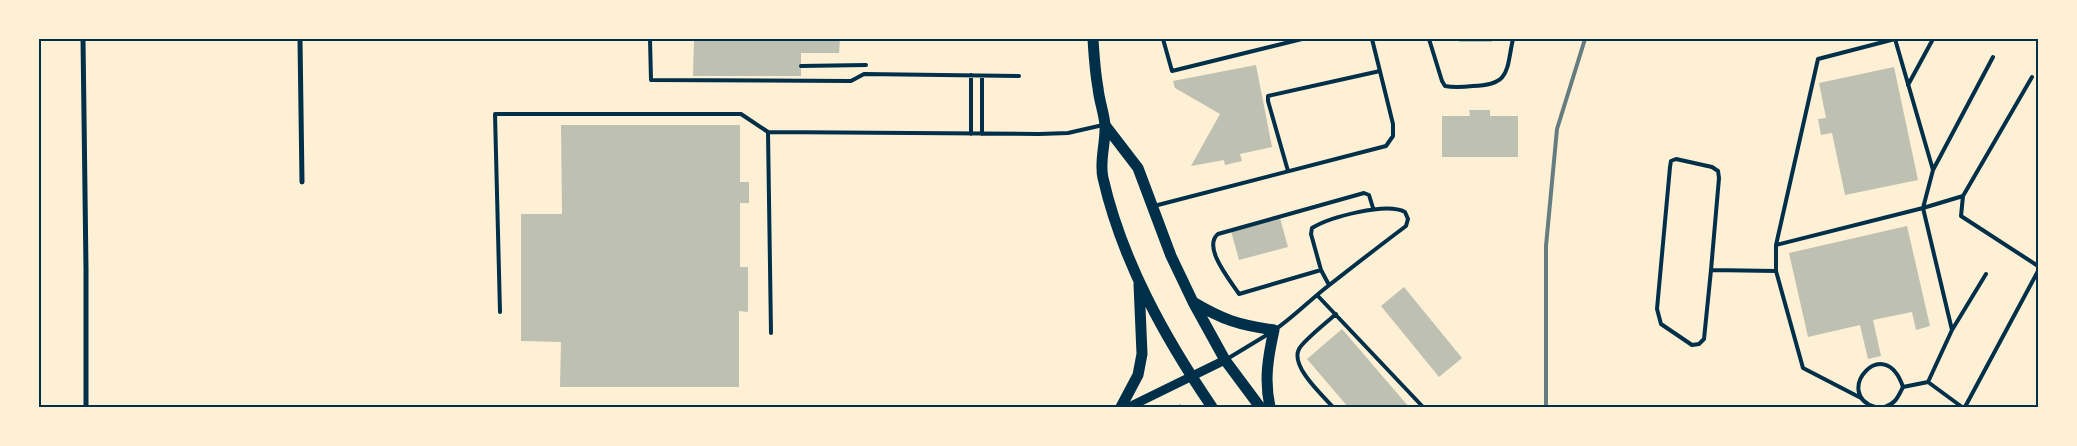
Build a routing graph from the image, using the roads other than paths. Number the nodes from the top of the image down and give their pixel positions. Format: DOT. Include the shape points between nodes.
graph roads {
  1 [pos="82,39"];
  2 [pos="300,39"];
  3 [pos="650,39"];
  4 [pos="1093,39"];
  5 [pos="1163,39"];
  6 [pos="1302,39"];
  7 [pos="1372,39"];
  8 [pos="1429,39"];
  9 [pos="1513,39"];
  10 [pos="1880,39"];
  11 [pos="1933,39"];
  12 [pos="1877,44"];
  13 [pos="1993,57"];
  14 [pos="866,65"];
  15 [pos="801,66"];
  16 [pos="1380,71"];
  17 [pos="971,75"];
  18 [pos="982,76"];
  19 [pos="1019,76"];
  20 [pos="2032,77"];
  21 [pos="1908,85"];
  22 [pos="1105,125"];
  23 [pos="768,132"];
  24 [pos="971,134"];
  25 [pos="982,134"];
  26 [pos="1934,170"];
  27 [pos="1288,171"];
  28 [pos="302,182"];
  29 [pos="1964,196"];
  30 [pos="1151,207"];
  31 [pos="1373,208"];
  32 [pos="1923,208"];
  33 [pos="1776,244"];
  34 [pos="2038,266"];
  35 [pos="1321,270"];
  36 [pos="1711,270"];
  37 [pos="2038,270"];
  38 [pos="1776,271"];
  39 [pos="1986,274"];
  40 [pos="1139,280"];
  41 [pos="1329,285"];
  42 [pos="1317,295"];
  43 [pos="1193,302"];
  44 [pos="500,312"];
  45 [pos="1336,314"];
  46 [pos="1274,330"];
  47 [pos="1952,330"];
  48 [pos="771,333"];
  49 [pos="1225,360"];
  50 [pos="1192,377"];
  51 [pos="1928,382"];
  52 [pos="1903,388"];
  53 [pos="1861,398"];
  54 [pos="86,407"];
  55 [pos="1121,407"];
  56 [pos="1129,407"];
  57 [pos="1212,407"];
  58 [pos="1260,407"];
  59 [pos="1270,407"];
  60 [pos="1333,407"];
  61 [pos="1423,407"];
  62 [pos="1875,407"];
  63 [pos="1885,407"];
  64 [pos="1964,407"];
  1 -- 54 [label="street"];
  2 -- 28 [label="street"];
  3 -- 17 [label="lane" via="651,80 851,82 864,74"];
  4 -- 22 [label="main road"];
  5 -- 6 [label="lane" via="1172,71"];
  7 -- 16 [label="lane"];
  8 -- 9 [label="lane" via="1442,81 1445,86 1452,87 1492,86 1501,80"];
  10 -- 12 [label="lane"];
  11 -- 21 [label="lane"];
  12 -- 21 [label="lane" via="1894,39"];
  12 -- 33 [label="lane" via="1818,59"];
  13 -- 26 [label="lane"];
  14 -- 15 [label="lane"];
  16 -- 27 [label="lane" via="1393,124 1393,136 1386,146"];
  16 -- 27 [label="lane" via="1268,96"];
  17 -- 18 [label="lane"];
  17 -- 24 [label="lane"];
  18 -- 19 [label="lane"];
  18 -- 25 [label="lane"];
  20 -- 29 [label="lane"];
  21 -- 26 [label="lane"];
  22 -- 25 [label="lane" via="1068,132"];
  22 -- 30 [label="main road" via="1138,168"];
  22 -- 40 [label="main road" via="1103,176 1117,226"];
  23 -- 24 [label="lane"];
  23 -- 44 [label="lane" via="741,114 495,114"];
  23 -- 48 [label="lane"];
  24 -- 25 [label="lane"];
  26 -- 32 [label="lane"];
  27 -- 30 [label="lane"];
  29 -- 32 [label="lane"];
  29 -- 34 [label="lane" via="1962,216"];
  30 -- 43 [label="main road"];
  31 -- 35 [label="lane" via="1312,228"];
  31 -- 35 [label="lane" via="1369,195 1364,193 1213,238 1213,250 1239,294"];
  31 -- 41 [label="lane" via="1397,208 1405,212 1406,226"];
  32 -- 33 [label="lane"];
  32 -- 47 [label="lane"];
  33 -- 38 [label="lane"];
  35 -- 41 [label="lane"];
  36 -- 36 [label="lane" via="1718,170 1676,159 1670,161 1657,309 1661,324 1692,345 1700,344 1704,339"];
  36 -- 38 [label="lane"];
  37 -- 64 [label="lane"];
  38 -- 53 [label="lane" via="1803,368"];
  39 -- 47 [label="lane"];
  40 -- 50 [label="main road"];
  40 -- 55 [label="main road" via="1142,354 1138,375"];
  41 -- 42 [label="lane"];
  42 -- 45 [label="lane"];
  42 -- 46 [label="lane"];
  43 -- 46 [label="main road" via="1219,317 1246,326"];
  43 -- 49 [label="main road"];
  45 -- 60 [label="lane" via="1299,349 1297,359 1300,369"];
  45 -- 61 [label="lane"];
  46 -- 49 [label="lane"];
  46 -- 59 [label="main road" via="1267,362 1266,391"];
  47 -- 51 [label="lane"];
  49 -- 50 [label="street"];
  49 -- 58 [label="main road"];
  50 -- 56 [label="street"];
  50 -- 57 [label="main road"];
  51 -- 52 [label="lane"];
  51 -- 64 [label="lane"];
  52 -- 53 [label="lane" via="1896,372 1877,365 1864,371 1860,377 1858,391"];
  52 -- 63 [label="lane" via="1893,404"];
  53 -- 62 [label="lane"];
}
